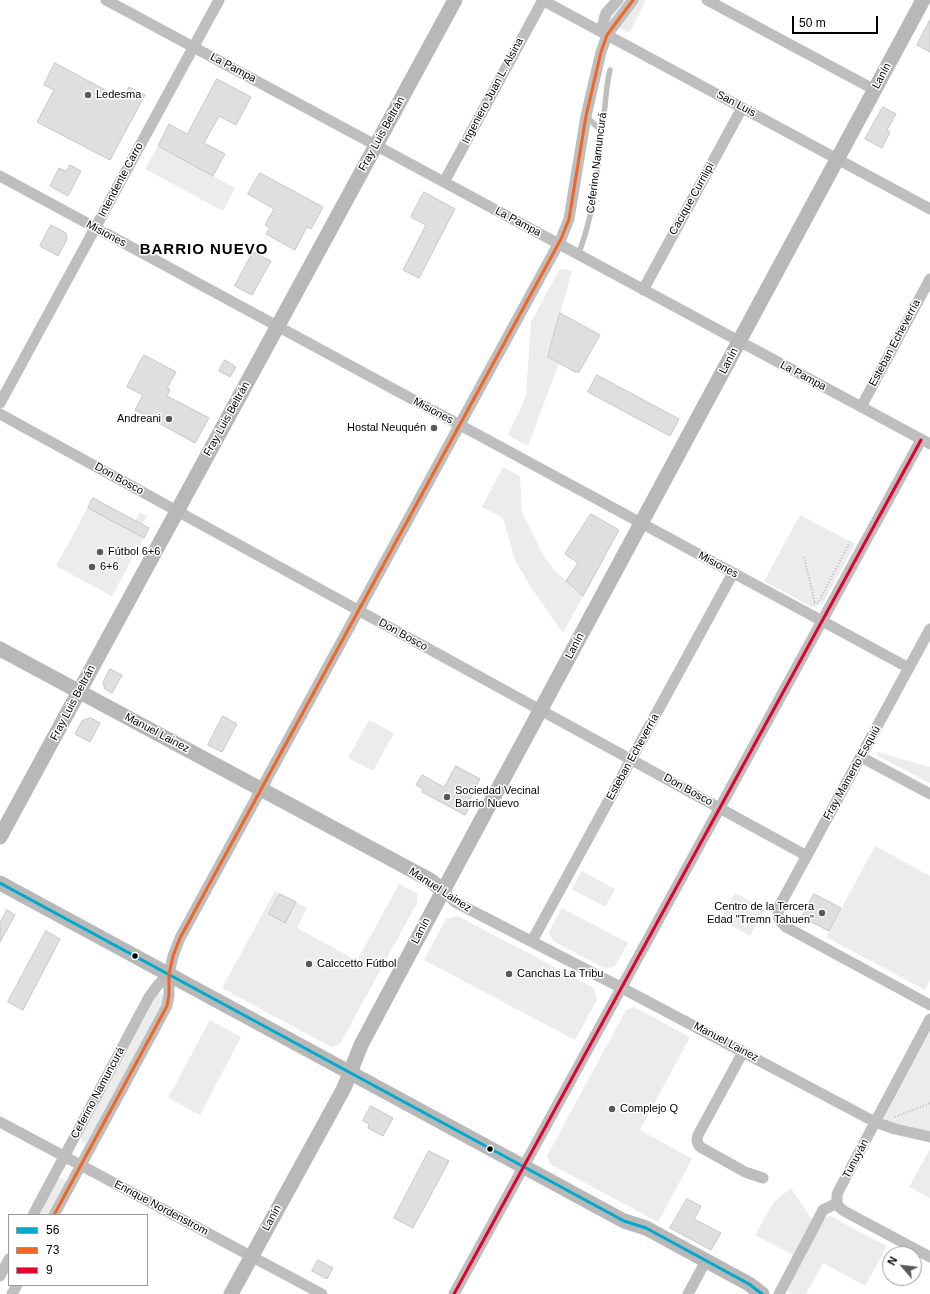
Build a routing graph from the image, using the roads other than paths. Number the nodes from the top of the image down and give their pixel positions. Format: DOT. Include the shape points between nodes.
graph roads {
  1 [pos="106,0"];
  2 [pos="219,0"];
  3 [pos="455,0"];
  4 [pos="542,0"];
  5 [pos="618,0"];
  6 [pos="633,0"];
  7 [pos="708,0"];
  8 [pos="923,0"];
  9 [pos="604,33"];
  10 [pos="193,47"];
  11 [pos="610,70"];
  12 [pos="875,90"];
  13 [pos="742,108"];
  14 [pos="586,116"];
  15 [pos="601,131"];
  16 [pos="376,146"];
  17 [pos="837,159"];
  18 [pos="0,176"];
  19 [pos="444,182"];
  20 [pos="930,209"];
  21 [pos="95,228"];
  22 [pos="559,244"];
  23 [pos="578,255"];
  24 [pos="930,279"];
  25 [pos="643,290"];
  26 [pos="277,326"];
  27 [pos="739,342"];
  28 [pos="0,403"];
  29 [pos="861,407"];
  30 [pos="0,414"];
  31 [pos="460,425"];
  32 [pos="926,442"];
  33 [pos="177,511"];
  34 [pos="641,523"];
  35 [pos="733,573"];
  36 [pos="359,610"];
  37 [pos="822,621"];
  38 [pos="930,629"];
  39 [pos="0,649"];
  40 [pos="909,668"];
  41 [pos="79,691"];
  42 [pos="541,710"];
  43 [pos="861,757"];
  44 [pos="631,759"];
  45 [pos="262,790"];
  46 [pos="930,794"];
  47 [pos="720,808"];
  48 [pos="0,837"];
  49 [pos="807,856"];
  50 [pos="0,883"];
  51 [pos="443,891"];
  52 [pos="532,941"];
  53 [pos="169,974"];
  54 [pos="622,988"];
  55 [pos="930,1005"];
  56 [pos="930,1019"];
  57 [pos="743,1052"];
  58 [pos="350,1073"];
  59 [pos="0,1122"];
  60 [pos="876,1122"];
  61 [pos="930,1137"];
  62 [pos="64,1156"];
  63 [pos="81,1166"];
  64 [pos="524,1166"];
  65 [pos="763,1178"];
  66 [pos="837,1203"];
  67 [pos="33,1214"];
  68 [pos="55,1214"];
  69 [pos="624,1220"];
  70 [pos="251,1256"];
  71 [pos="930,1257"];
  72 [pos="8,1261"];
  73 [pos="702,1268"];
  74 [pos="0,1276"];
  75 [pos="231,1294"];
  76 [pos="322,1294"];
  77 [pos="454,1294"];
  78 [pos="688,1294"];
  79 [pos="750,1294"];
  80 [pos="762,1294"];
  81 [pos="779,1294"];
  1 -- 10 [label="street, La Pampa"];
  2 -- 10 [label="street, Intendente Carro"];
  3 -- 16 [label="street, Fray Luis Beltrán"];
  4 -- 9 [label="street, San Luis"];
  4 -- 19 [label="street, Ingeniero Juan L. Alsina"];
  5 -- 9 [label="street, Ceferino Namuncurá" via="606,14"];
  6 -- 9 [label="street"];
  7 -- 12 [label="street"];
  8 -- 12 [label="street, Lanín"];
  9 -- 13 [label="street, San Luis"];
  9 -- 14 [label="street, Ceferino Namuncurá"];
  10 -- 16 [label="street, La Pampa"];
  10 -- 21 [label="street, Intendente Carro"];
  11 -- 15 [label="lane, Ceferino Namuncurá"];
  12 -- 17 [label="street, Lanín"];
  13 -- 17 [label="street, San Luis"];
  13 -- 25 [label="street, Cacique Currilipi"];
  14 -- 15 [label="lane"];
  14 -- 22 [label="street, Ceferino Namuncurá" via="569,219"];
  15 -- 23 [label="lane, Ceferino Namuncurá" via="591,215"];
  16 -- 19 [label="street, La Pampa"];
  16 -- 26 [label="street, Fray Luis Beltrán"];
  17 -- 20 [label="street, San Luis"];
  17 -- 27 [label="street, Lanín"];
  18 -- 21 [label="street, Misiones"];
  19 -- 22 [label="street, La Pampa"];
  21 -- 26 [label="street, Misiones"];
  21 -- 28 [label="street, Intendente Carro"];
  22 -- 23 [label="street, La Pampa"];
  22 -- 31 [label="street, Ceferino Namuncurá"];
  23 -- 25 [label="street, La Pampa"];
  24 -- 29 [label="street, Esteban Echeverría"];
  25 -- 27 [label="street, La Pampa"];
  26 -- 31 [label="street, Misiones"];
  26 -- 33 [label="street, Fray Luis Beltrán"];
  27 -- 29 [label="street, La Pampa"];
  27 -- 34 [label="street, Lanín"];
  29 -- 32 [label="street, La Pampa"];
  30 -- 33 [label="street, Don Bosco"];
  31 -- 34 [label="street, Misiones"];
  31 -- 36 [label="street, Ceferino Namuncurá"];
  32 -- 37 [label="street"];
  33 -- 36 [label="street, Don Bosco"];
  33 -- 41 [label="street, Fray Luis Beltrán"];
  34 -- 35 [label="street, Misiones"];
  34 -- 42 [label="street, Lanín"];
  35 -- 37 [label="street, Misiones"];
  35 -- 44 [label="street, Esteban Echeverría"];
  36 -- 42 [label="street, Don Bosco"];
  36 -- 45 [label="street, Ceferino Namuncurá"];
  37 -- 40 [label="street, Misiones"];
  37 -- 47 [label="street"];
  38 -- 40 [label="street, Fray Mamerto Esquiú"];
  39 -- 41 [label="street, Manuel Lainez"];
  40 -- 43 [label="street, Fray Mamerto Esquiú"];
  41 -- 45 [label="street, Manuel Lainez"];
  41 -- 48 [label="street, Fray Luis Beltrán"];
  42 -- 44 [label="street, Don Bosco"];
  42 -- 51 [label="street, Lanín"];
  43 -- 46 [label="street"];
  43 -- 49 [label="street, Fray Mamerto Esquiú"];
  44 -- 47 [label="street, Don Bosco"];
  44 -- 52 [label="street, Esteban Echeverría"];
  45 -- 51 [label="street, Manuel Lainez" via="430,880"];
  45 -- 53 [label="street, Ceferino Namuncurá" via="180,938"];
  47 -- 49 [label="street, Don Bosco"];
  47 -- 54 [label="street"];
  49 -- 55 [label="street, Fray Mamerto Esquiú" via="780,905 777,914 780,922"];
  50 -- 53 [label="street"];
  51 -- 52 [label="street, Manuel Lainez" via="455,902"];
  51 -- 58 [label="street, Lanín" via="361,1045"];
  52 -- 54 [label="street, Manuel Lainez"];
  53 -- 58 [label="street"];
  53 -- 62 [label="street, Ceferino Namuncurá" via="149,997"];
  53 -- 63 [label="street, Ceferino Namuncurá" via="167,1006"];
  54 -- 57 [label="street, Manuel Lainez"];
  54 -- 64 [label="street"];
  56 -- 60 [label="street, Tunuyán"];
  57 -- 60 [label="street, Manuel Lainez"];
  57 -- 65 [label="street" via="698,1134 697,1143 744,1172"];
  58 -- 64 [label="street"];
  58 -- 70 [label="street, Lanín" via="341,1094"];
  59 -- 62 [label="street, Enrique Nordenstrom"];
  60 -- 61 [label="street, Manuel Lainez"];
  60 -- 66 [label="street, Tunuyán" via="838,1192"];
  62 -- 63 [label="street, Enrique Nordenstrom"];
  62 -- 67 [label="street, Ceferino Namuncurá"];
  63 -- 68 [label="street, Ceferino Namuncurá"];
  63 -- 70 [label="street, Enrique Nordenstrom"];
  64 -- 69 [label="street"];
  64 -- 77 [label="street"];
  66 -- 71 [label="street" via="844,1211"];
  66 -- 81 [label="street" via="824,1210"];
  69 -- 73 [label="street" via="642,1236"];
  69 -- 80 [label="street" via="646,1228 749,1284"];
  70 -- 75 [label="street, Lanín"];
  70 -- 76 [label="street, Enrique Nordenstrom"];
  72 -- 74 [label="street"];
  73 -- 78 [label="street"];
  73 -- 79 [label="street"];
}
